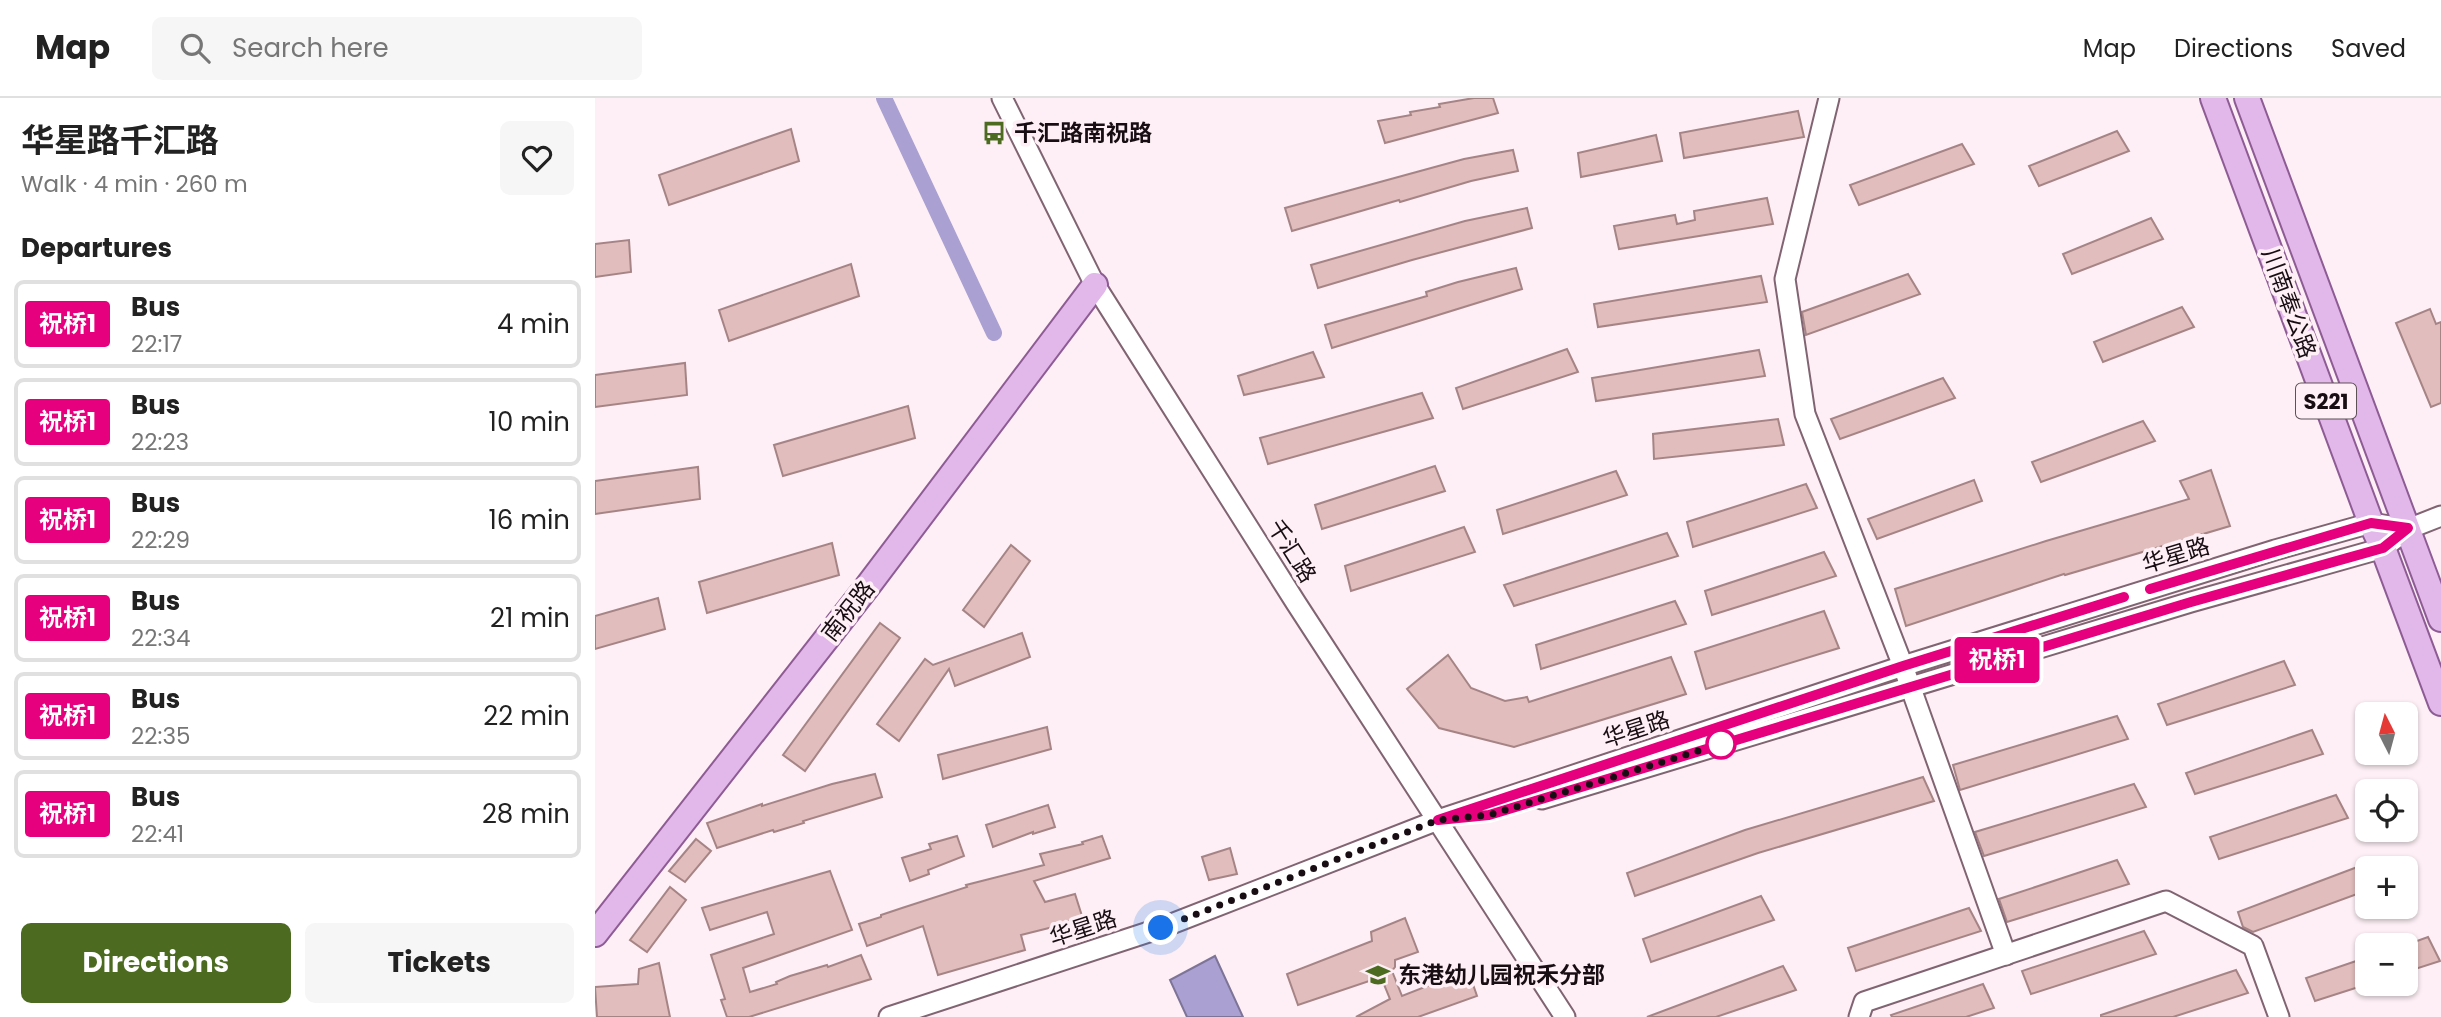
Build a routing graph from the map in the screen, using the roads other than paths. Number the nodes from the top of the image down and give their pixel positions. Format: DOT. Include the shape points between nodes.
graph roads {
  1 [pos="1002,98"];
  2 [pos="1829,98"];
  3 [pos="2213,98"];
  4 [pos="2247,98"];
  5 [pos="1095,285"];
  6 [pos="2441,516"];
  7 [pos="2371,523"];
  8 [pos="2408,528"];
  9 [pos="2383,548"];
  10 [pos="2441,619"];
  11 [pos="1903,666"];
  12 [pos="1911,687"];
  13 [pos="2441,703"];
  14 [pos="1438,820"];
  15 [pos="595,934"];
  16 [pos="2006,955"];
  17 [pos="889,1017"];
  18 [pos="1565,1017"];
  19 [pos="1859,1017"];
  20 [pos="2279,1017"];
  1 -- 5 [label="street, 千汇路"];
  2 -- 11 [label="street" via="1785,279 1805,414"];
  3 -- 7 [label="main road, 川南奉公路 / S221"];
  4 -- 8 [label="main road, 川南奉公路 / S221"];
  5 -- 14 [label="street, 千汇路"];
  5 -- 15 [label="main road, 南祝路" via="867,587"];
  6 -- 8 [label="street"];
  7 -- 8 [label="street, 华星路"];
  7 -- 9 [label="main road, 川南奉公路 / S221"];
  7 -- 11 [label="street, 华星路"];
  8 -- 9 [label="street"];
  8 -- 10 [label="main road, 川南奉公路 / S221"];
  9 -- 12 [label="street"];
  9 -- 13 [label="main road, 川南奉公路 / S221"];
  11 -- 12 [label="street"];
  11 -- 14 [label="street, 华星路"];
  12 -- 14 [label="street" via="1489,815"];
  12 -- 16 [label="street"];
  14 -- 17 [label="street, 华星路" via="1161,928"];
  14 -- 18 [label="street, 千汇路"];
  16 -- 19 [label="street" via="1864,1002"];
  16 -- 20 [label="street" via="2166,901 2253,946"];
}
